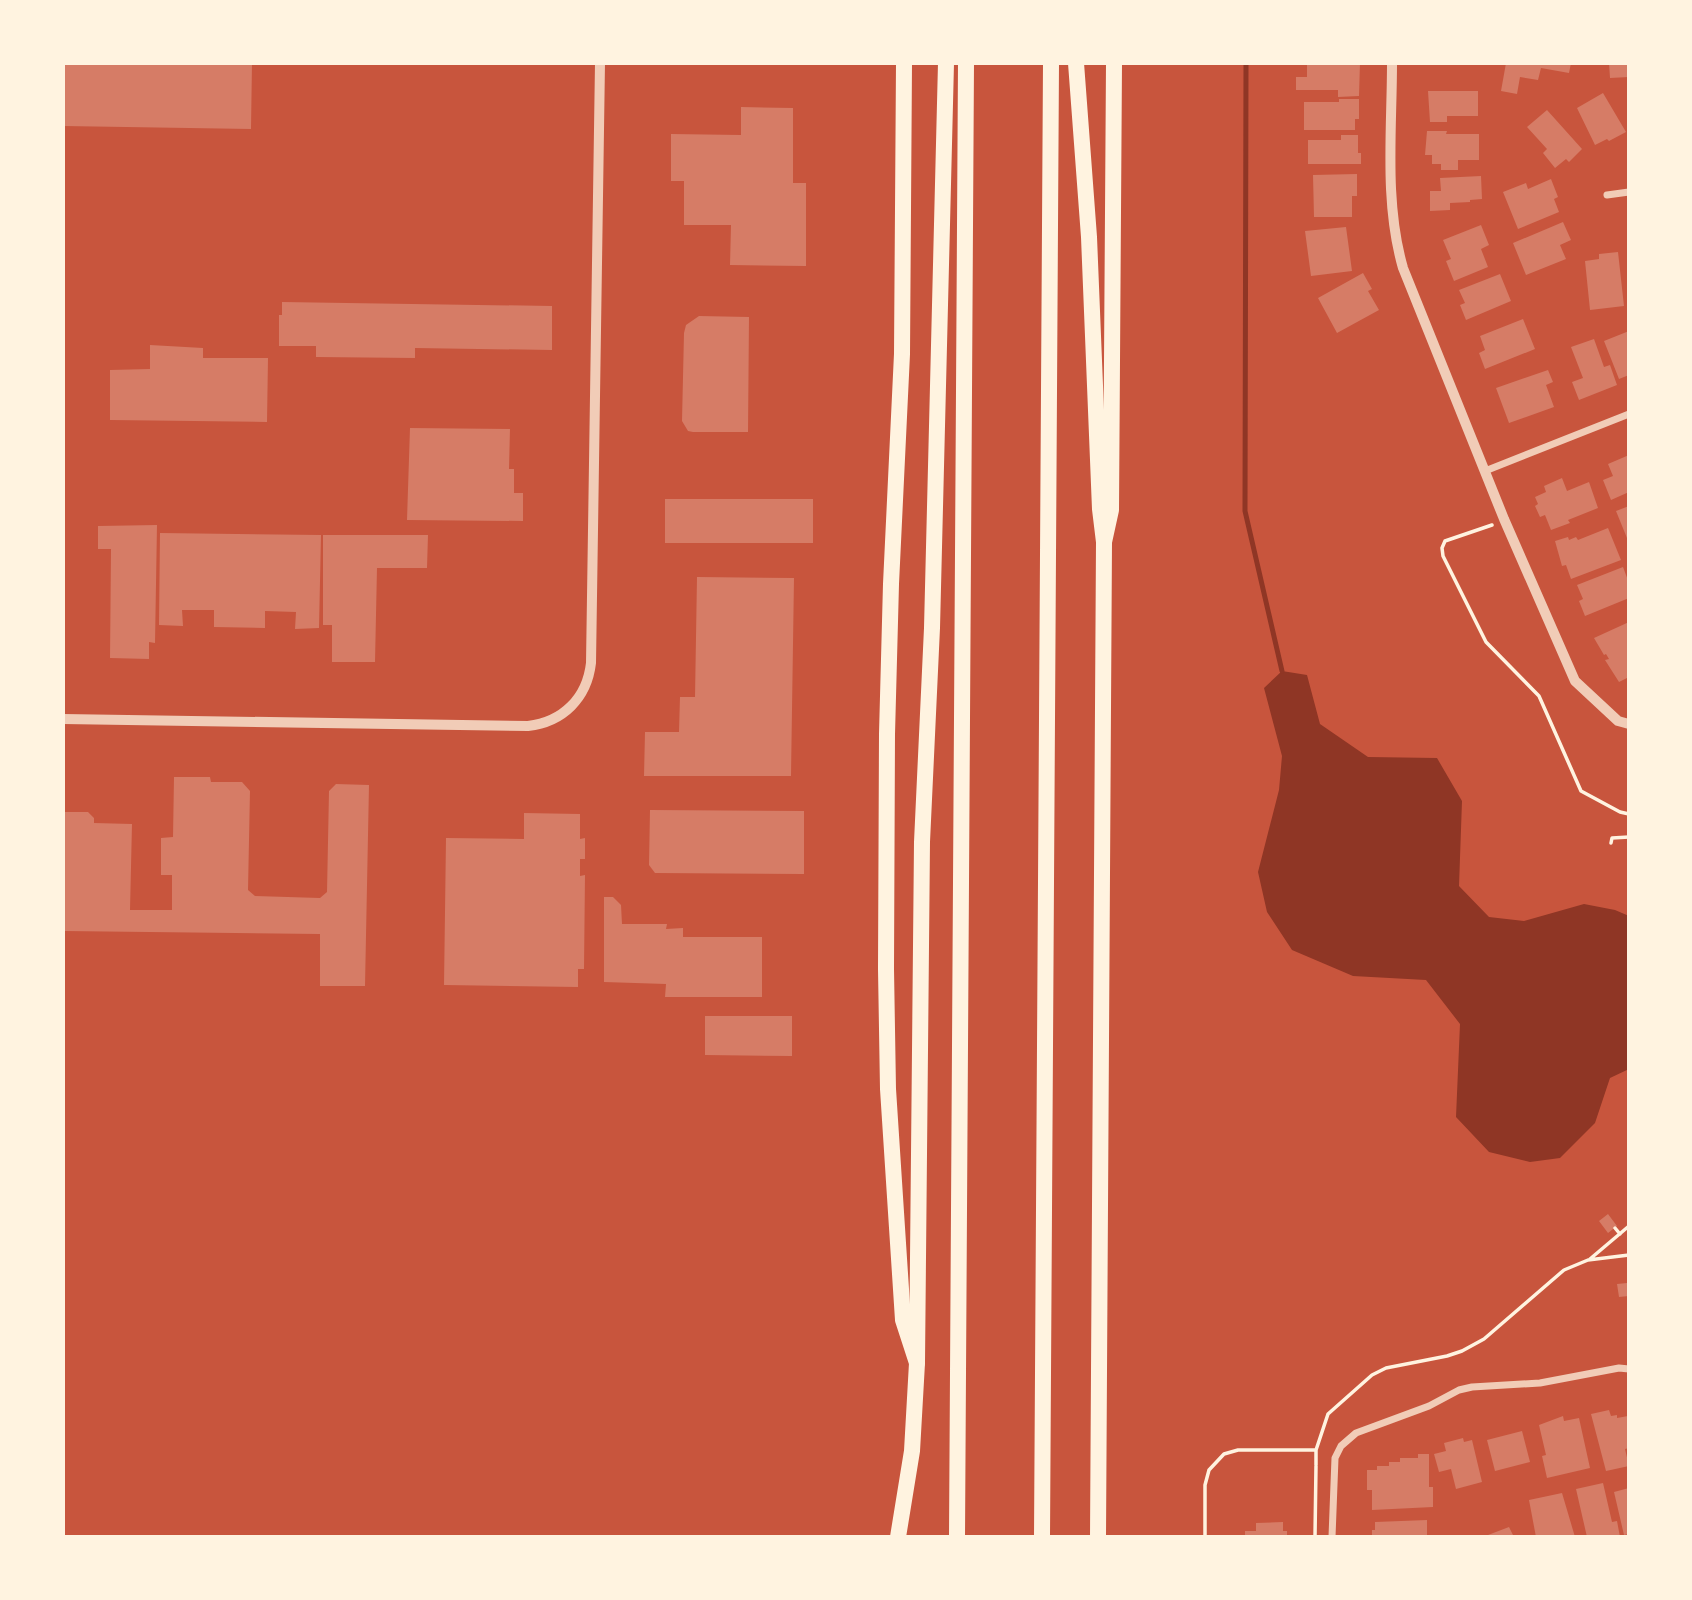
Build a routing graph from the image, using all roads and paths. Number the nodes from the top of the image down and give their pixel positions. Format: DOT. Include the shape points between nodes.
graph roads {
  1 [pos="600,63"];
  2 [pos="904,63"];
  3 [pos="946,63"];
  4 [pos="966,63"];
  5 [pos="1051,63"];
  6 [pos="1076,63"];
  7 [pos="1114,63"];
  8 [pos="1392,63"];
  9 [pos="1629,192"];
  10 [pos="1607,195"];
  11 [pos="1629,414"];
  12 [pos="1485,471"];
  13 [pos="1504,519"];
  14 [pos="1104,542"];
  15 [pos="63,719"];
  16 [pos="1629,724"];
  17 [pos="1629,814"];
  18 [pos="1629,837"];
  19 [pos="1611,843"];
  20 [pos="1629,1226"];
  21 [pos="1615,1228"];
  22 [pos="1620,1234"];
  23 [pos="1629,1255"];
  24 [pos="1588,1260"];
  25 [pos="917,1363"];
  26 [pos="1629,1369"];
  27 [pos="1316,1450"];
  28 [pos="1316,1466"];
  29 [pos="1333,1467"];
  30 [pos="898,1537"];
  31 [pos="957,1537"];
  32 [pos="1042,1537"];
  33 [pos="1098,1537"];
  34 [pos="1205,1537"];
  35 [pos="1315,1537"];
  36 [pos="1332,1537"];
  1 -- 15 [label="street" via="590,663 587,681 572,706 550,721 528,726"];
  2 -- 25 [label="highway" via="902,354 891,584 886,969 888,1089 903,1320"];
  3 -- 25 [label="highway" via="922,865"];
  4 -- 31 [label="highway"];
  5 -- 32 [label="highway"];
  6 -- 14 [label="highway"];
  7 -- 14 [label="highway" via="1111,510"];
  8 -- 12 [label="street" via="1395,240"];
  9 -- 10 [label="street"];
  11 -- 12 [label="street"];
  12 -- 13 [label="street"];
  13 -- 16 [label="street" via="1575,681 1618,721"];
  13 -- 17 [label="path" via="1445,541 1443,556 1486,642 1539,696 1581,791"];
  14 -- 33 [label="highway"];
  18 -- 19 [label="path" via="1612,838"];
  20 -- 22 [label="path"];
  21 -- 22 [label="path"];
  22 -- 24 [label="path"];
  23 -- 24 [label="path"];
  24 -- 27 [label="path" via="1563,1270 1484,1339 1447,1356 1386,1368 1372,1376 1328,1414"];
  25 -- 30 [label="highway" via="912,1451"];
  26 -- 29 [label="street" via="1459,1390 1356,1433 1341,1446"];
  27 -- 28 [label="path"];
  27 -- 34 [label="path" via="1224,1454 1209,1470 1205,1485"];
  28 -- 29 [label="path"];
  28 -- 35 [label="path"];
  29 -- 36 [label="street"];
}
